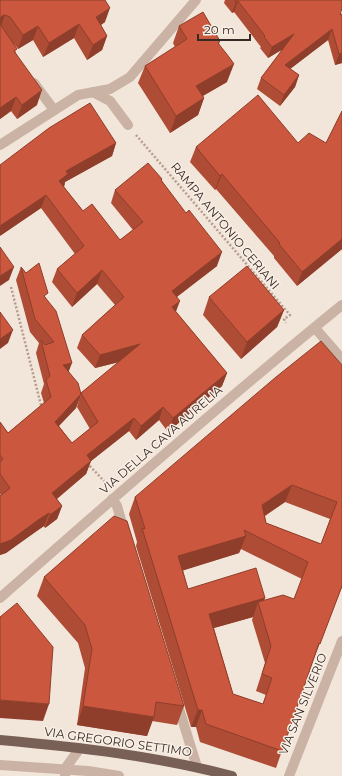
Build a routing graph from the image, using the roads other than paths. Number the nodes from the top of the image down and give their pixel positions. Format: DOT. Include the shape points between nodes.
graph roads {
  1 [pos="196,0"];
  2 [pos="27,73"];
  3 [pos="91,92"];
  4 [pos="54,110"];
  5 [pos="128,125"];
  6 [pos="0,145"];
  7 [pos="342,305"];
  8 [pos="314,328"];
  9 [pos="342,359"];
  10 [pos="112,499"];
  11 [pos="128,543"];
  12 [pos="0,598"];
  13 [pos="342,641"];
  14 [pos="174,692"];
  15 [pos="0,740"];
  16 [pos="80,748"];
  17 [pos="0,765"];
  18 [pos="197,767"];
  19 [pos="65,773"];
  20 [pos="119,776"];
  21 [pos="232,776"];
  22 [pos="288,776"];
  1 -- 3 [label="street" via="130,77 110,89"];
  2 -- 4 [label="street"];
  3 -- 4 [label="street" via="78,95"];
  3 -- 5 [label="street" via="110,101"];
  4 -- 6 [label="street"];
  7 -- 8 [label="street, VIA DELLA CAVA AURELIA"];
  8 -- 9 [label="street"];
  8 -- 10 [label="street, VIA DELLA CAVA AURELIA"];
  10 -- 11 [label="street"];
  10 -- 12 [label="street, VIA DELLA CAVA AURELIA"];
  13 -- 22 [label="street, VIA SAN SILVERIO"];
  14 -- 18 [label="street"];
  15 -- 16 [label="main road, VIA GREGORIO SETTIMO"];
  16 -- 18 [label="main road, VIA GREGORIO SETTIMO"];
  16 -- 19 [label="street"];
  17 -- 19 [label="street"];
  18 -- 21 [label="main road, VIA GREGORIO SETTIMO"];
  19 -- 20 [label="street"];
}
